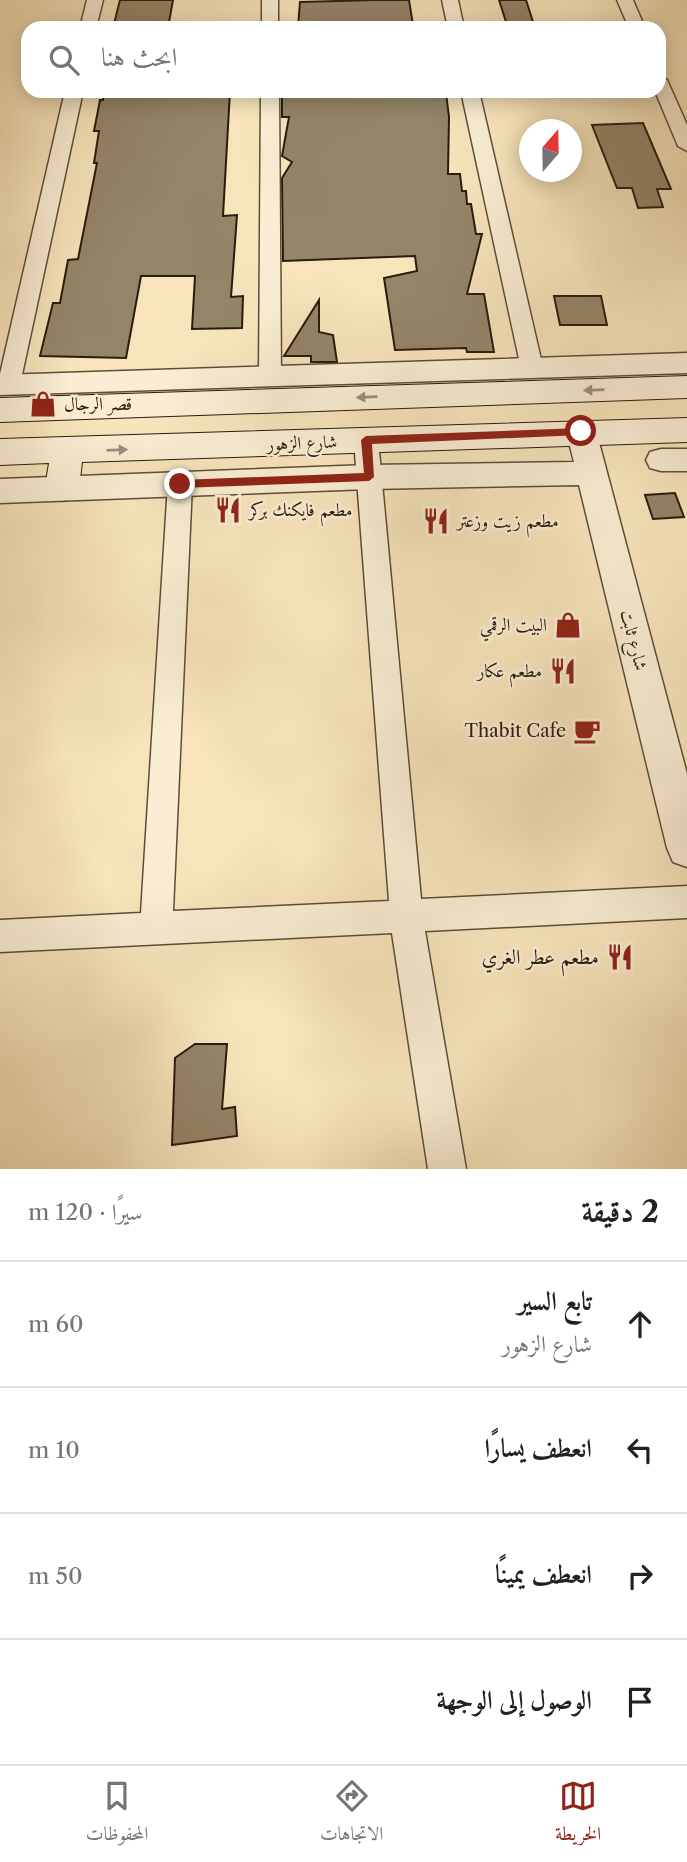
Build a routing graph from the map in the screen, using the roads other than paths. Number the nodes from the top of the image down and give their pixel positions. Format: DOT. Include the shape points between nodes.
graph roads {
  1 [pos="95,0"];
  2 [pos="270,0"];
  3 [pos="450,0"];
  4 [pos="625,0"];
  5 [pos="90,21"];
  6 [pos="270,21"];
  7 [pos="454,21"];
  8 [pos="634,21"];
  9 [pos="666,96"];
  10 [pos="73,98"];
  11 [pos="270,98"];
  12 [pos="472,98"];
  13 [pos="687,146"];
  14 [pos="687,363"];
  15 [pos="532,368"];
  16 [pos="270,376"];
  17 [pos="631,377"];
  18 [pos="687,387"];
  19 [pos="3,393"];
  20 [pos="129,393"];
  21 [pos="687,430"];
  22 [pos="581,431"];
  23 [pos="366,440"];
  24 [pos="66,451"];
  25 [pos="0,453"];
  26 [pos="592,472"];
  27 [pos="369,477"];
  28 [pos="180,484"];
  29 [pos="62,488"];
  30 [pos="0,491"];
  31 [pos="687,848"];
  32 [pos="687,902"];
  33 [pos="406,916"];
  34 [pos="156,928"];
  35 [pos="0,936"];
  36 [pos="447,1169"];
  1 -- 5 [label="street"];
  2 -- 6 [label="street"];
  3 -- 7 [label="street"];
  4 -- 8 [label="street"];
  9 -- 13 [label="street"];
  10 -- 19 [label="street"];
  11 -- 16 [label="street"];
  12 -- 15 [label="street"];
  14 -- 17 [label="street"];
  15 -- 16 [label="street"];
  15 -- 17 [label="street"];
  16 -- 20 [label="street"];
  17 -- 18 [label="main road"];
  17 -- 20 [label="main road, one-way"];
  19 -- 20 [label="main road"];
  21 -- 22 [label="main road, شارع الزهور"];
  22 -- 23 [label="main road, شارع الزهور"];
  22 -- 26 [label="street, شارع ثابت"];
  24 -- 23 [label="main road, شارع الزهور, one-way"];
  23 -- 27 [label="street"];
  24 -- 25 [label="main road, شارع الزهور"];
  24 -- 29 [label="main road"];
  26 -- 27 [label="street"];
  26 -- 31 [label="street, شارع ثابت"];
  27 -- 28 [label="street"];
  27 -- 33 [label="street"];
  28 -- 29 [label="street"];
  28 -- 34 [label="street"];
  29 -- 30 [label="street"];
  32 -- 33 [label="street"];
  33 -- 34 [label="street"];
  33 -- 36 [label="street"];
  34 -- 35 [label="street"];
}
